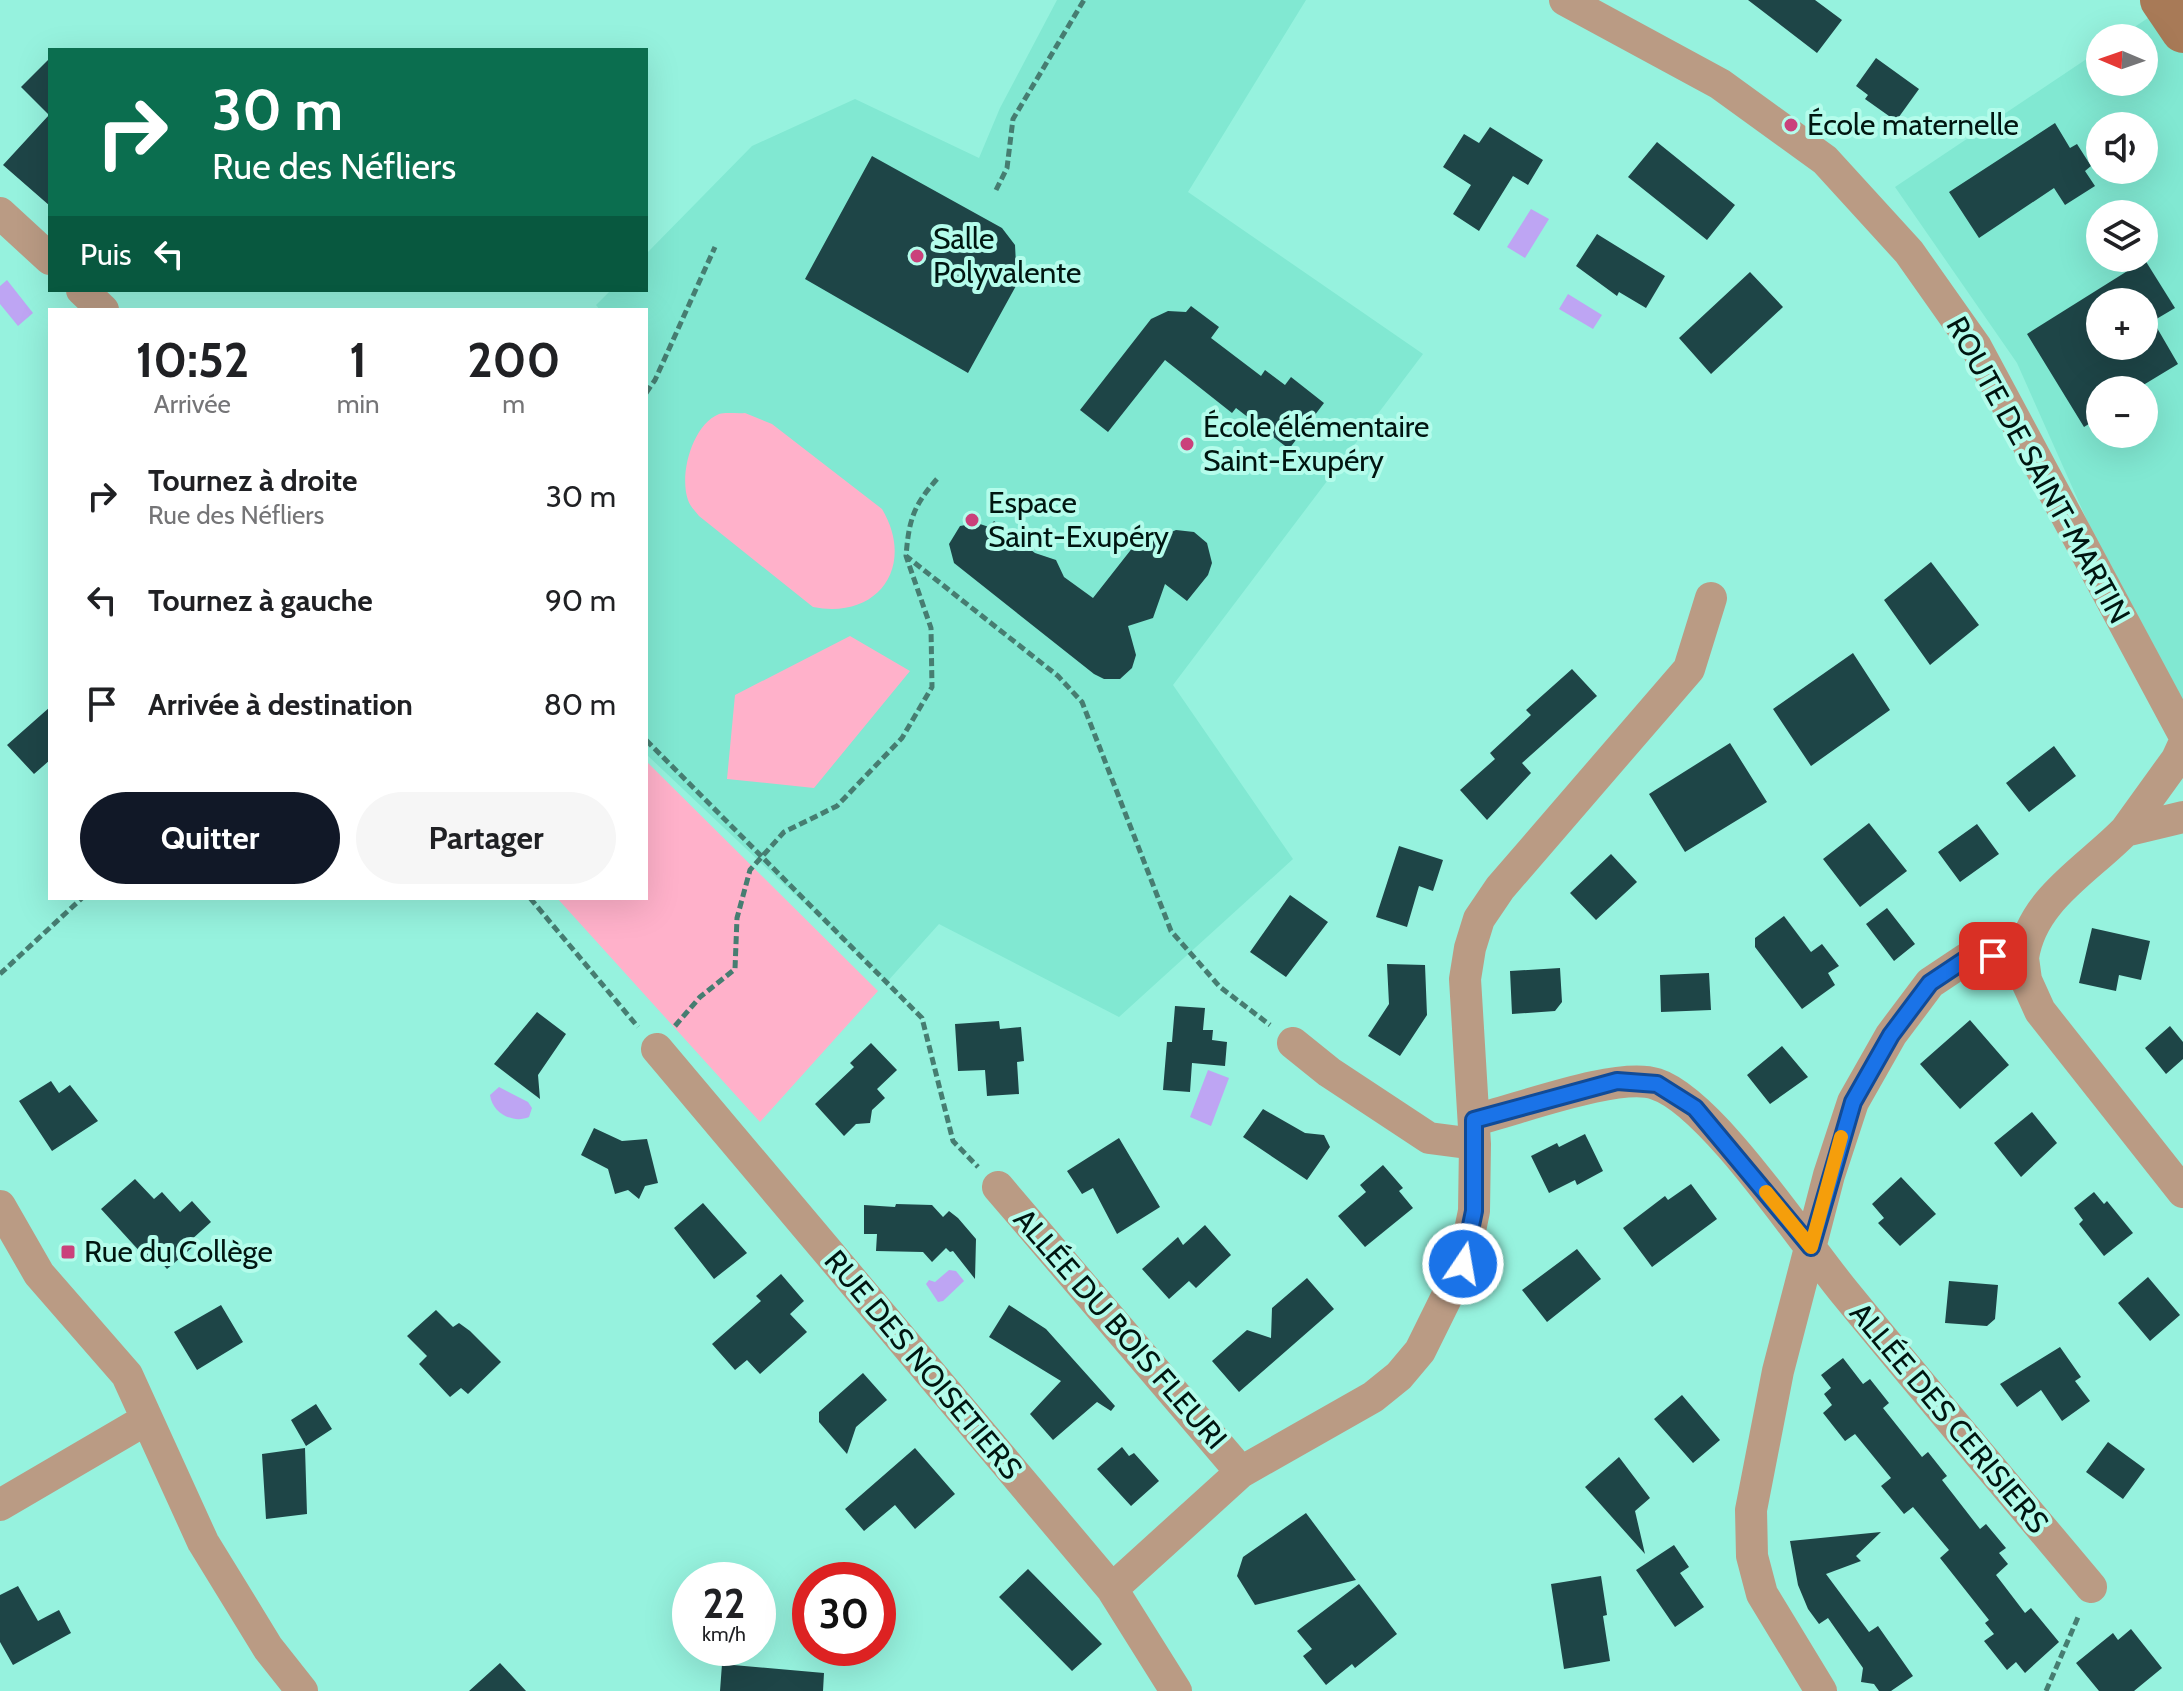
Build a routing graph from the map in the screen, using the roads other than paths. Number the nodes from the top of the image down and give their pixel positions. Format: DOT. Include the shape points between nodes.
graph roads {
  1 [pos="1565,0"];
  2 [pos="2162,0"];
  3 [pos="2183,31"];
  4 [pos="0,213"];
  5 [pos="48,257"];
  6 [pos="84,292"];
  7 [pos="101,308"];
  8 [pos="1711,598"];
  9 [pos="2183,733"];
  10 [pos="2183,746"];
  11 [pos="2183,817"];
  12 [pos="2125,831"];
  13 [pos="2023,958"];
  14 [pos="1293,1043"];
  15 [pos="657,1049"];
  16 [pos="1474,1132"];
  17 [pos="998,1187"];
  18 [pos="2183,1192"];
  19 [pos="0,1206"];
  20 [pos="1811,1247"];
  21 [pos="147,1419"];
  22 [pos="1241,1472"];
  23 [pos="0,1505"];
  24 [pos="2091,1587"];
  25 [pos="1112,1589"];
  26 [pos="302,1691"];
  27 [pos="1176,1691"];
  28 [pos="1821,1691"];
  1 -- 9 [label="street, ROUTE DE SAINT-MARTIN" via="1720,84 1825,160 1909,252 1976,347"];
  2 -- 3 [label="main road"];
  4 -- 5 [label="street"];
  6 -- 7 [label="street"];
  8 -- 16 [label="street" via="1689,669 1479,919 1465,979"];
  10 -- 12 [label="street"];
  11 -- 12 [label="street"];
  12 -- 13 [label="street" via="2046,903 2025,940"];
  13 -- 18 [label="street" via="2040,1011"];
  13 -- 20 [label="street" via="1966,959 1930,983 1912,1005 1853,1102"];
  14 -- 16 [label="street" via="1429,1138"];
  15 -- 25 [label="street, RUE DES NOISETIERS"];
  16 -- 20 [label="street, ALLÉE DES CERISIERS" via="1617,1081 1657,1084 1695,1108"];
  16 -- 22 [label="street" via="1474,1211 1463,1264 1420,1351 1373,1397"];
  17 -- 22 [label="street, ALLÉE DU BOIS FLEURI"];
  19 -- 21 [label="street" via="39,1274 127,1375"];
  20 -- 24 [label="street, ALLÉE DES CERISIERS"];
  20 -- 28 [label="street" via="1778,1371 1751,1510 1752,1556 1762,1594"];
  21 -- 23 [label="street"];
  21 -- 26 [label="street" via="203,1542 268,1648"];
  22 -- 25 [label="street"];
  25 -- 27 [label="street, RUE DES NOISETIERS"];
}
